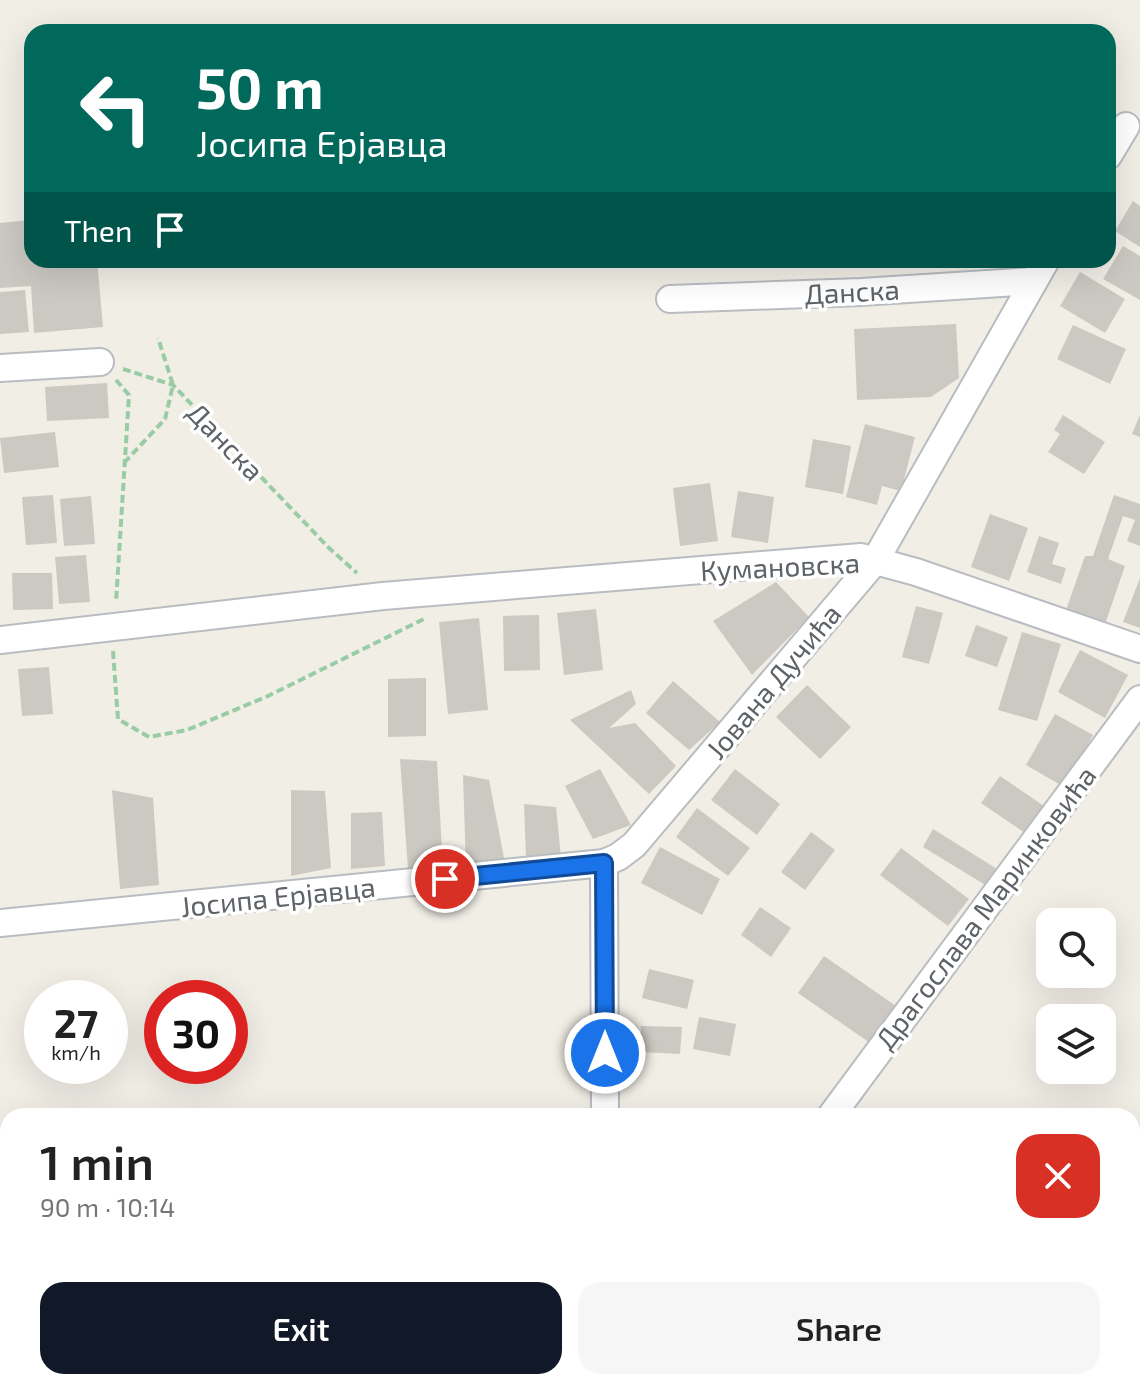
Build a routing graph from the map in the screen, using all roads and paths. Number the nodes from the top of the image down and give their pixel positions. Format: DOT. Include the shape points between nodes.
graph roads {
  1 [pos="1126,126"];
  2 [pos="1116,143"];
  3 [pos="1040,271"];
  4 [pos="670,299"];
  5 [pos="158,338"];
  6 [pos="100,362"];
  7 [pos="0,368"];
  8 [pos="173,385"];
  9 [pos="124,463"];
  10 [pos="875,561"];
  11 [pos="455,590"];
  12 [pos="383,596"];
  13 [pos="115,625"];
  14 [pos="0,640"];
  15 [pos="1140,649"];
  16 [pos="1140,699"];
  17 [pos="604,863"];
  18 [pos="0,923"];
  19 [pos="605,1108"];
  20 [pos="837,1108"];
  1 -- 2 [label="street"];
  3 -- 4 [label="street, Данска" via="861,292"];
  3 -- 10 [label="street, Јована Дучића"];
  5 -- 8 [label="path, Данска"];
  6 -- 7 [label="street"];
  6 -- 8 [label="path, Данска"];
  6 -- 9 [label="path" via="129,395"];
  8 -- 9 [label="path, Данска" via="165,419"];
  8 -- 12 [label="path, Данска" via="329,548"];
  9 -- 13 [label="path"];
  10 -- 11 [label="street, Кумановска" via="861,557"];
  10 -- 15 [label="street, Кумановска"];
  10 -- 17 [label="street, Јована Дучића" via="634,845"];
  11 -- 12 [label="street, Кумановска"];
  11 -- 13 [label="path" via="426,618 268,696 187,730 149,737 118,719"];
  12 -- 13 [label="street, Кумановска"];
  13 -- 14 [label="street, Кумановска"];
  16 -- 20 [label="street, Драгослава Маринковића"];
  17 -- 18 [label="street, Јосипа Ерјавца"];
  17 -- 19 [label="street"];
}
